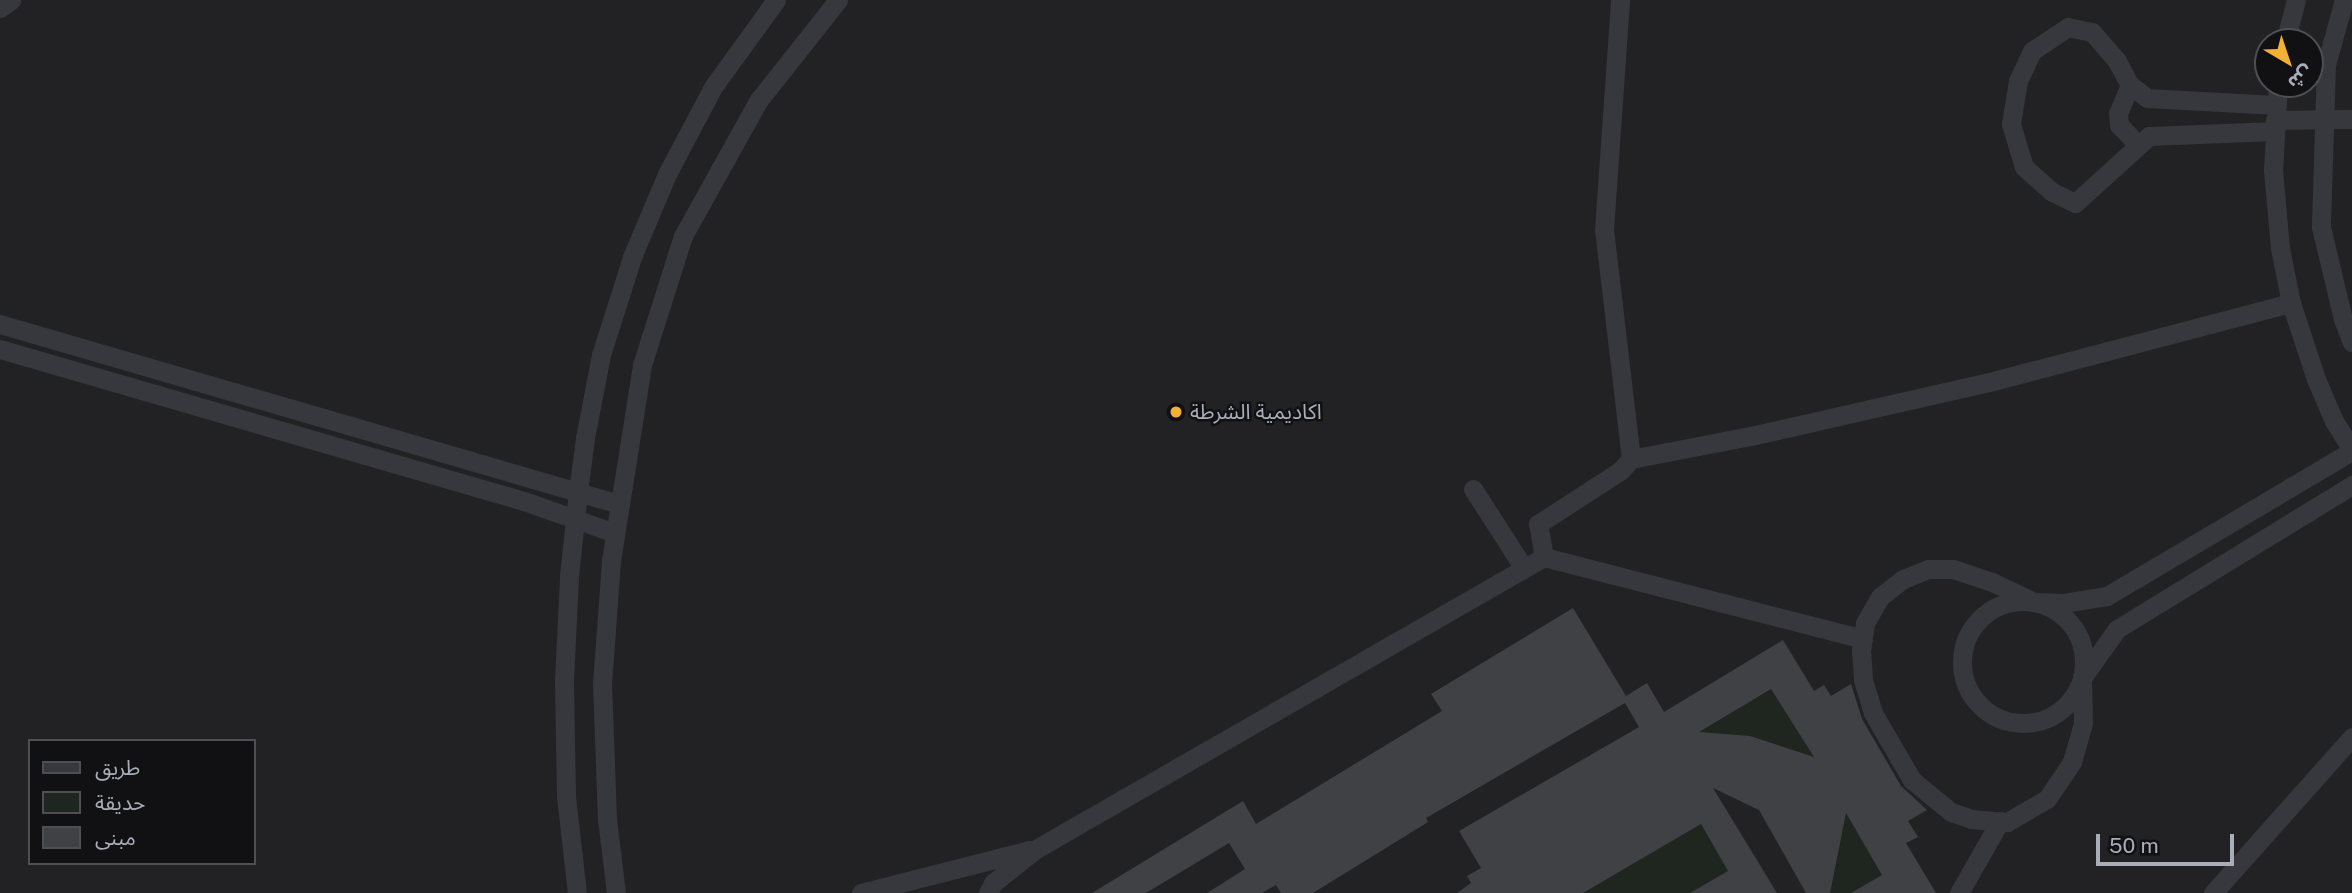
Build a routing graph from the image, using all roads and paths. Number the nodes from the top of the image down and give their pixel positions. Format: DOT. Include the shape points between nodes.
graph roads {
  1 [pos="11,0"];
  2 [pos="776,0"];
  3 [pos="1620,0"];
  4 [pos="2296,0"];
  5 [pos="2344,0"];
  6 [pos="836,1"];
  7 [pos="0,8"];
  8 [pos="2289,28"];
  9 [pos="2130,85"];
  10 [pos="2277,98"];
  11 [pos="2275,118"];
  12 [pos="2323,118"];
  13 [pos="2352,119"];
  14 [pos="2138,145"];
  15 [pos="2291,303"];
  16 [pos="0,324"];
  17 [pos="2352,342"];
  18 [pos="0,349"];
  19 [pos="2352,450"];
  20 [pos="1630,458"];
  21 [pos="2352,485"];
  22 [pos="1473,489"];
  23 [pos="578,492"];
  24 [pos="619,504"];
  25 [pos="576,519"];
  26 [pos="615,533"];
  27 [pos="1544,557"];
  28 [pos="1524,568"];
  29 [pos="2034,602"];
  30 [pos="1863,639"];
  31 [pos="2082,678"];
  32 [pos="2352,737"];
  33 [pos="2000,821"];
  34 [pos="1036,849"];
  35 [pos="577,893"];
  36 [pos="616,893"];
  37 [pos="861,893"];
  38 [pos="988,893"];
  39 [pos="1959,893"];
  40 [pos="2213,893"];
  1 -- 7 [label="street"];
  2 -- 23 [label="street" via="713,87 667,174 632,257 601,355"];
  3 -- 20 [label="street" via="1604,230"];
  4 -- 8 [label="street"];
  5 -- 12 [label="street" via="2326,65"];
  6 -- 24 [label="street" via="758,101 683,236 642,365"];
  9 -- 11 [label="street" via="2147,98"];
  9 -- 14 [label="street" via="2118,113 2119,125"];
  9 -- 14 [label="street" via="2092,32 2068,27 2032,51 2018,81 2011,124 2024,167 2052,192 2075,203"];
  10 -- 11 [label="street"];
  11 -- 12 [label="street"];
  11 -- 14 [label="street" via="2149,136"];
  11 -- 15 [label="street" via="2273,170 2280,248"];
  12 -- 13 [label="street"];
  12 -- 17 [label="street" via="2321,227"];
  15 -- 19 [label="street" via="2316,379"];
  15 -- 20 [label="street" via="1997,380 1751,436"];
  16 -- 23 [label="street"];
  18 -- 25 [label="street"];
  19 -- 29 [label="street" via="2106,596"];
  20 -- 27 [label="street" via="1620,471 1538,524"];
  21 -- 31 [label="street" via="2117,629"];
  22 -- 28 [label="street"];
  23 -- 24 [label="street"];
  23 -- 25 [label="street"];
  24 -- 26 [label="street"];
  25 -- 26 [label="street"];
  25 -- 35 [label="street" via="564,680 566,796"];
  26 -- 36 [label="street" via="602,684 607,819"];
  27 -- 28 [label="street"];
  27 -- 30 [label="street"];
  28 -- 34 [label="street"];
  29 -- 30 [label="street" via="1953,569 1928,569 1903,579 1880,597 1865,623"];
  29 -- 31 [label="street" via="2068,619 2081,641 2086,667"];
  29 -- 31 [label="street" via="2022,599 1995,606 1976,621 1963,645 1962,670 1970,695 1987,713 2012,723 2037,723 2060,711 2077,692"];
  30 -- 33 [label="street" via="1863,680 1873,713 1912,780 1951,813"];
  31 -- 33 [label="street" via="2083,723 2072,762 2047,799 2007,822"];
  32 -- 40 [label="street"];
  33 -- 39 [label="street"];
  34 -- 37 [label="street"];
  34 -- 38 [label="street" via="993,883"];
}
